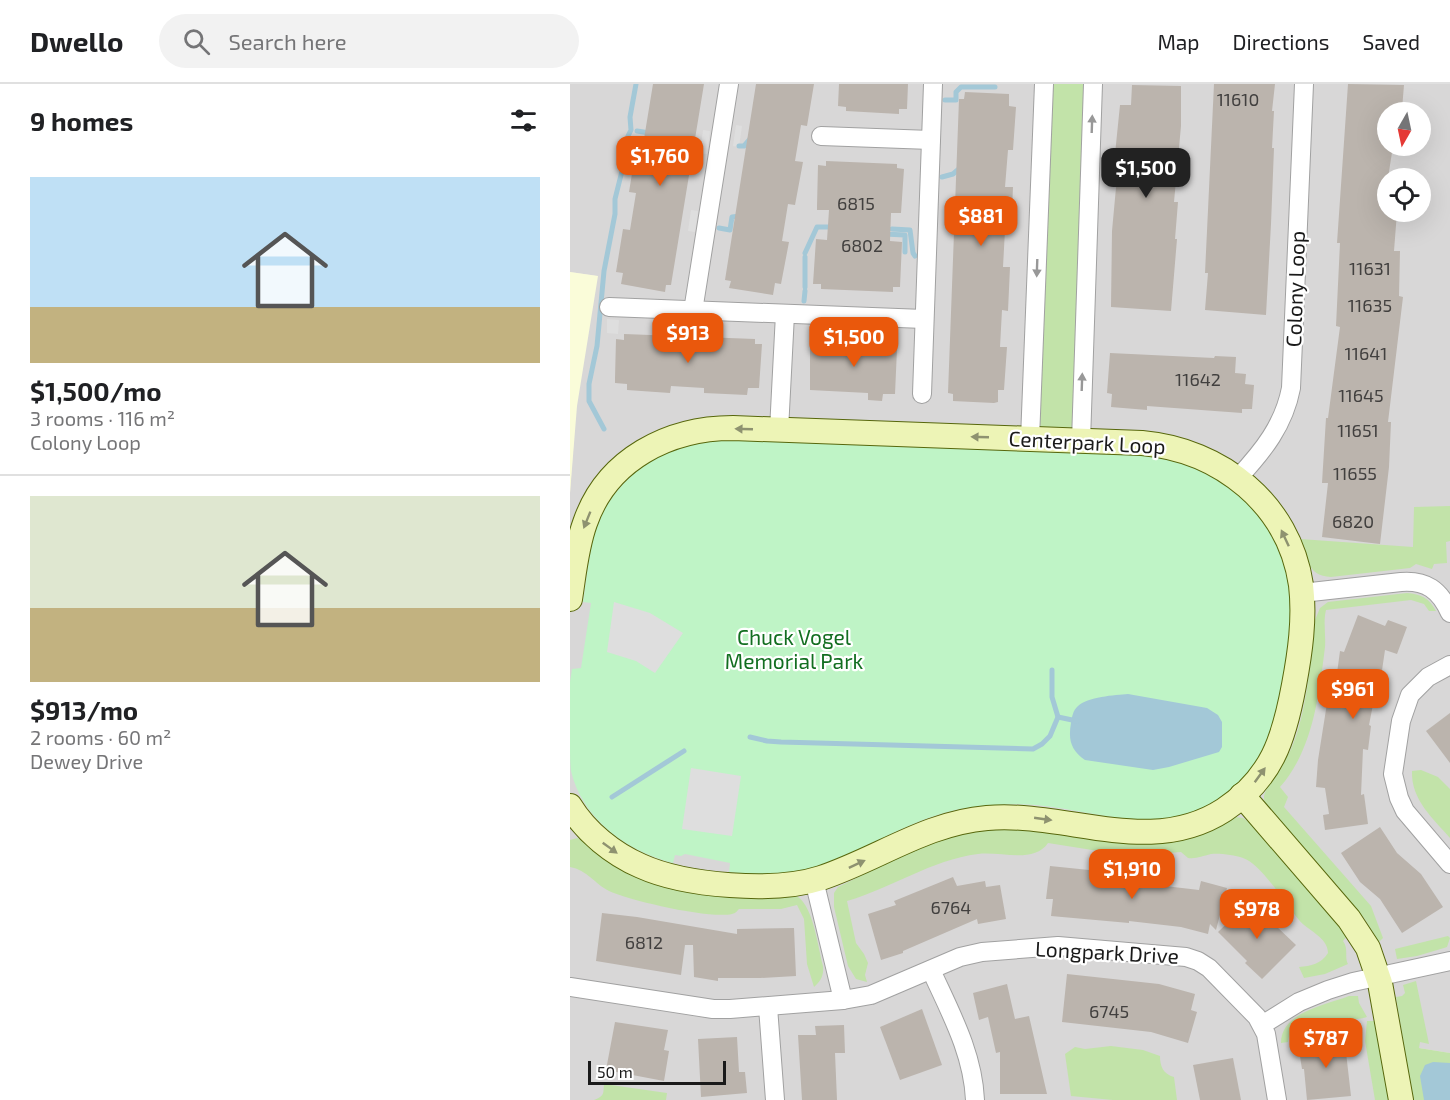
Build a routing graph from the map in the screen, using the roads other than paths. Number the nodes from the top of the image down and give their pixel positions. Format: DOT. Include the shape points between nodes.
graph roads {
  1 [pos="729,84"];
  2 [pos="933,84"];
  3 [pos="1044,84"];
  4 [pos="1093,84"];
  5 [pos="1304,84"];
  6 [pos="821,136"];
  7 [pos="931,140"];
  8 [pos="609,307"];
  9 [pos="693,311"];
  10 [pos="785,314"];
  11 [pos="924,319"];
  12 [pos="922,394"];
  13 [pos="779,430"];
  14 [pos="1030,439"];
  15 [pos="1081,441"];
  16 [pos="1238,478"];
  17 [pos="1302,593"];
  18 [pos="570,600"];
  19 [pos="1450,613"];
  20 [pos="1450,664"];
  21 [pos="1242,795"];
  22 [pos="573,816"];
  23 [pos="1450,864"];
  24 [pos="814,880"];
  25 [pos="1450,961"];
  26 [pos="931,970"];
  27 [pos="1378,977"];
  28 [pos="570,987"];
  29 [pos="843,1000"];
  30 [pos="768,1007"];
  31 [pos="1262,1025"];
  32 [pos="776,1100"];
  33 [pos="975,1100"];
  34 [pos="1277,1100"];
  35 [pos="1401,1100"];
  1 -- 9 [label="street"];
  2 -- 7 [label="street"];
  3 -- 14 [label="street, one-way"];
  15 -- 4 [label="street, one-way"];
  5 -- 16 [label="street, Colony Loop" via="1291,388 1277,431"];
  6 -- 7 [label="street"];
  7 -- 11 [label="street"];
  8 -- 9 [label="street"];
  9 -- 10 [label="street"];
  10 -- 11 [label="street"];
  10 -- 13 [label="street"];
  11 -- 12 [label="street"];
  14 -- 13 [label="street, Centerpark Loop, one-way"];
  13 -- 18 [label="street, Centerpark Loop, one-way" via="696,430 658,443 634,458 609,483 587,517"];
  14 -- 15 [label="street, Centerpark Loop"];
  15 -- 16 [label="street, Centerpark Loop" via="1172,447 1213,462"];
  17 -- 16 [label="street, Centerpark Loop, one-way" via="1283,533 1266,507"];
  17 -- 19 [label="street" via="1416,582 1442,596"];
  21 -- 17 [label="street, Centerpark Loop, one-way" via="1272,759 1284,734 1301,637"];
  20 -- 23 [label="street" via="1428,677 1410,695 1401,721 1393,774 1405,812"];
  24 -- 21 [label="street, Centerpark Loop, one-way" via="922,833 962,821 1024,817 1154,832 1207,819"];
  21 -- 27 [label="street" via="1356,928"];
  22 -- 24 [label="street, Centerpark Loop, one-way" via="625,858 664,874 742,886"];
  24 -- 29 [label="street"];
  25 -- 27 [label="street"];
  26 -- 29 [label="street, Longpark Drive" via="879,993"];
  26 -- 31 [label="street, Longpark Drive" via="976,953 1051,946 1186,957 1213,971"];
  26 -- 33 [label="street" via="965,1047"];
  27 -- 31 [label="street" via="1312,996"];
  27 -- 35 [label="street"];
  28 -- 30 [label="street, Longpark Drive" via="713,1009"];
  29 -- 30 [label="street, Longpark Drive"];
  30 -- 32 [label="street"];
  31 -- 34 [label="street, Longpark Drive"];
}
